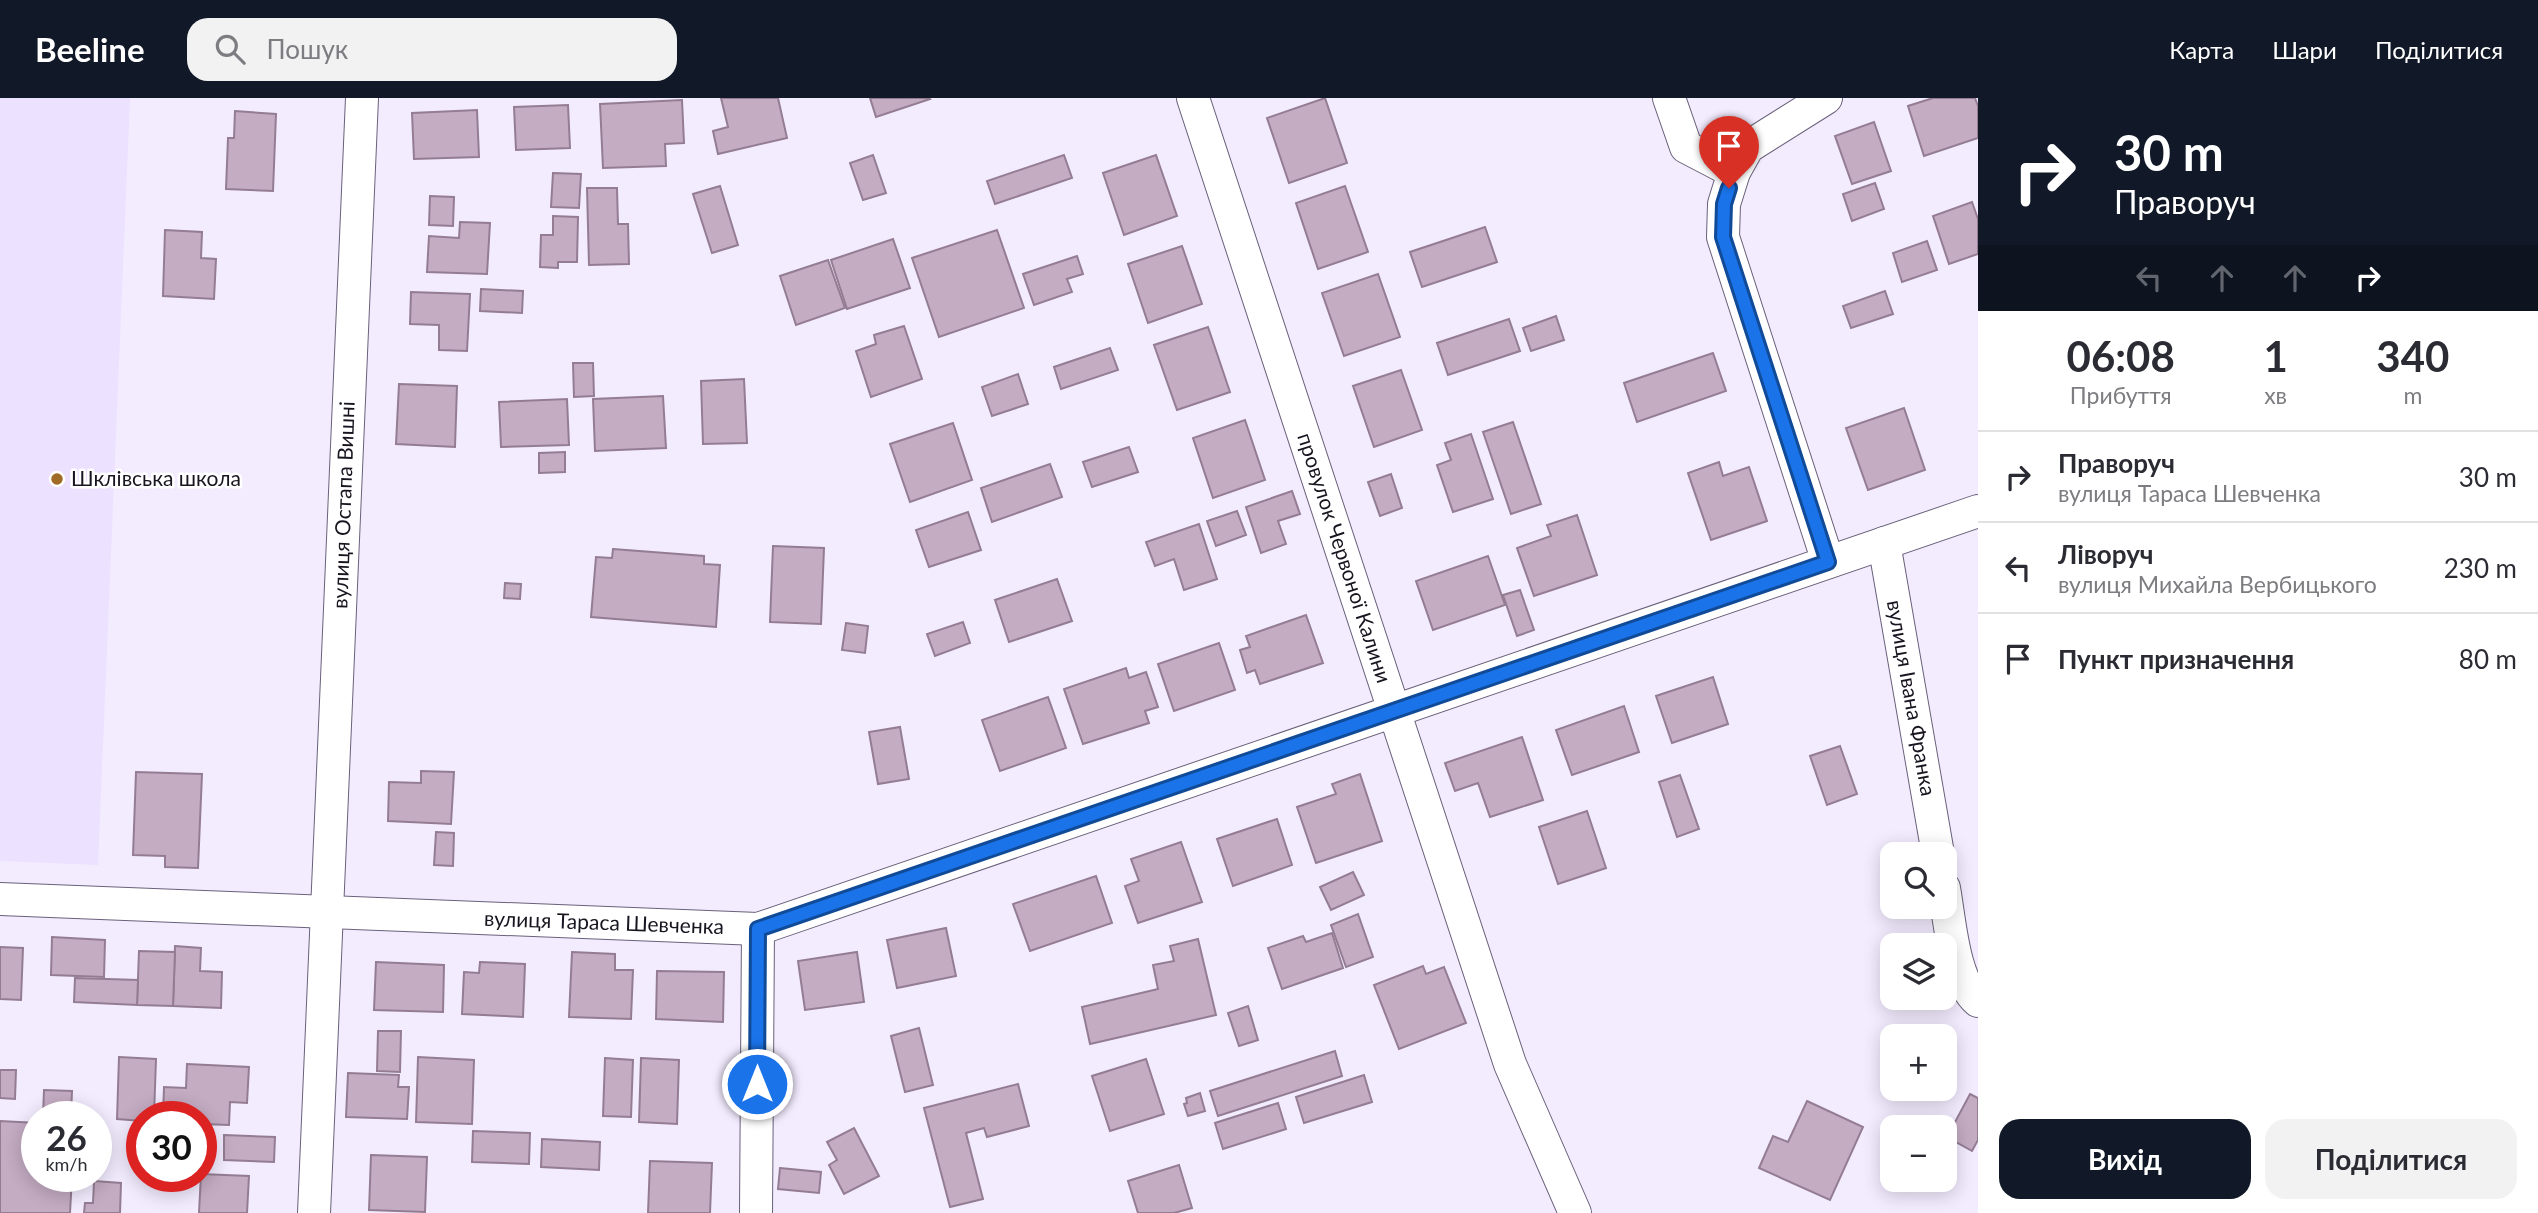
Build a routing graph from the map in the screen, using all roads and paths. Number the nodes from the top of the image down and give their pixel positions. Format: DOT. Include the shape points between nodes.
graph roads {
  1 [pos="362,98"];
  2 [pos="1193,98"];
  3 [pos="1669,98"];
  4 [pos="1826,98"];
  5 [pos="1734,172"];
  6 [pos="1978,511"];
  7 [pos="1884,543"];
  8 [pos="1828,562"];
  9 [pos="1394,711"];
  10 [pos="1936,842"];
  11 [pos="0,899"];
  12 [pos="327,912"];
  13 [pos="1950,919"];
  14 [pos="758,929"];
  15 [pos="1978,1001"];
  16 [pos="314,1213"];
  17 [pos="756,1213"];
  18 [pos="1575,1213"];
  1 -- 12 [label="street, вулиця Остапа Вишні"];
  2 -- 9 [label="street, провулок Червоної Калини"];
  3 -- 5 [label="street" via="1686,147"];
  4 -- 5 [label="street" via="1748,147"];
  5 -- 8 [label="street" via="1724,204 1723,237"];
  6 -- 7 [label="street, вулиця Тараса Шевченка"];
  7 -- 8 [label="street, вулиця Тараса Шевченка"];
  7 -- 10 [label="street, вулиця Івана Франка"];
  8 -- 9 [label="street, вулиця Тараса Шевченка"];
  9 -- 14 [label="street, вулиця Тараса Шевченка"];
  9 -- 18 [label="street, провулок Червоної Калини" via="1510,1064"];
  11 -- 12 [label="street, вулиця Тараса Шевченка"];
  12 -- 14 [label="street, вулиця Тараса Шевченка"];
  12 -- 16 [label="street, вулиця Остапа Вишні"];
  13 -- 15 [label="street" via="1957,961 1969,993"];
  14 -- 17 [label="street"];
}
